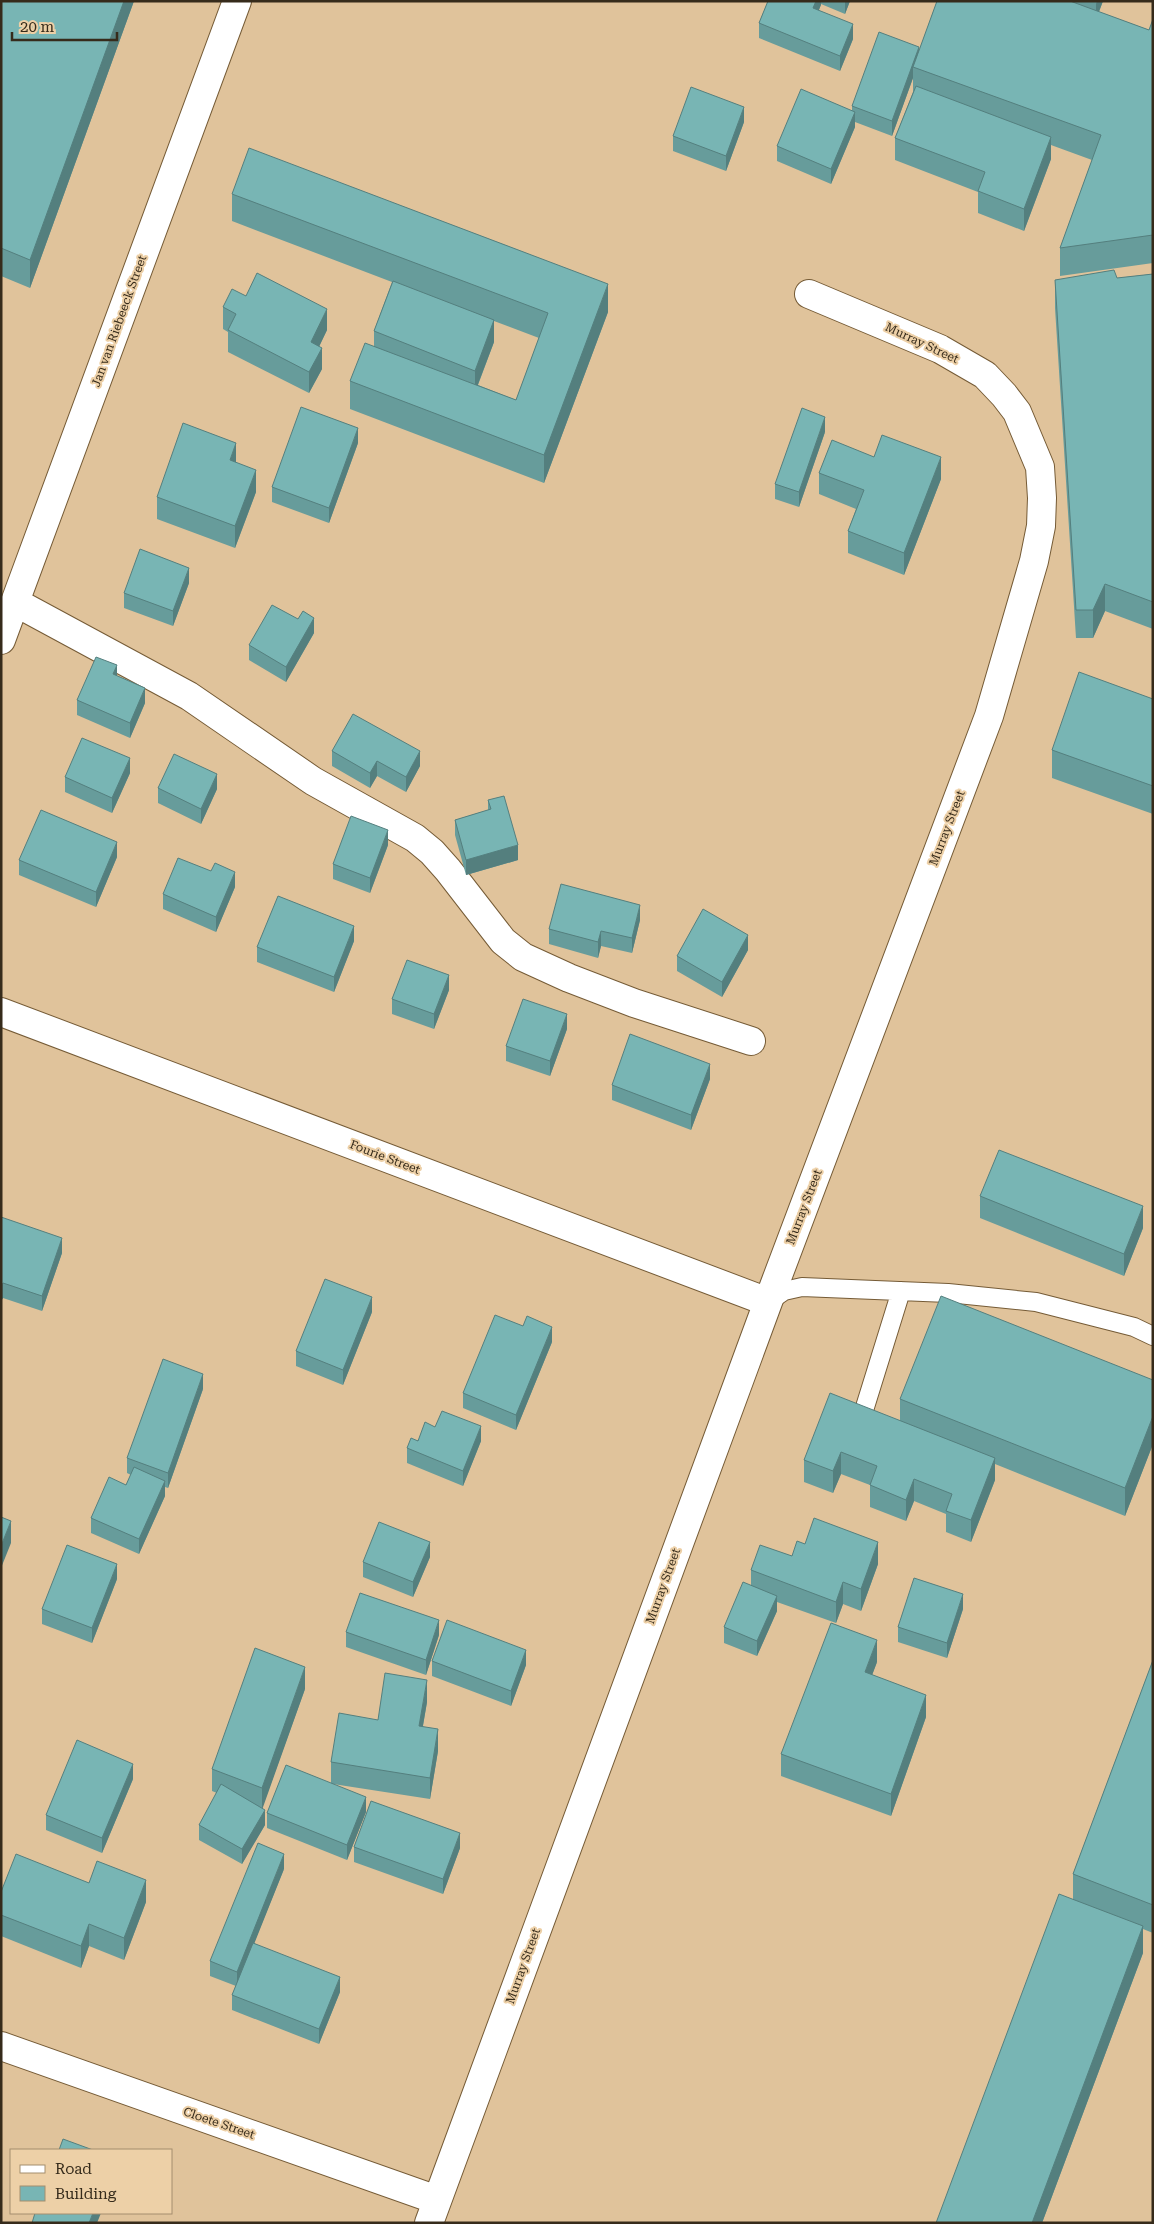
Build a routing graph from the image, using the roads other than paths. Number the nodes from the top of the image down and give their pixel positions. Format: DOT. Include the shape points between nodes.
graph roads {
  1 [pos="237,1"];
  2 [pos="809,294"];
  3 [pos="15,602"];
  4 [pos="1,640"];
  5 [pos="1,1012"];
  6 [pos="751,1041"];
  7 [pos="901,1292"];
  8 [pos="768,1302"];
  9 [pos="1153,1336"];
  10 [pos="865,1407"];
  11 [pos="1,2046"];
  12 [pos="433,2211"];
  1 -- 3 [label="street, Jan van Riebeeck Street"];
  2 -- 8 [label="street, Murray Street" via="940,349 984,375 1004,395 1017,412 1040,467 1041,526 989,716"];
  3 -- 4 [label="street, Jan van Riebeeck Street"];
  3 -- 6 [label="street" via="189,696 313,781 415,838 448,870 503,941 524,957 634,1003"];
  5 -- 8 [label="street, Fourie Street"];
  7 -- 8 [label="lane" via="802,1287 784,1291"];
  7 -- 9 [label="lane" via="948,1292 1036,1302 1134,1327"];
  7 -- 10 [label="lane"];
  8 -- 12 [label="street, Murray Street"];
  11 -- 12 [label="street, Cloete Street"];
}
